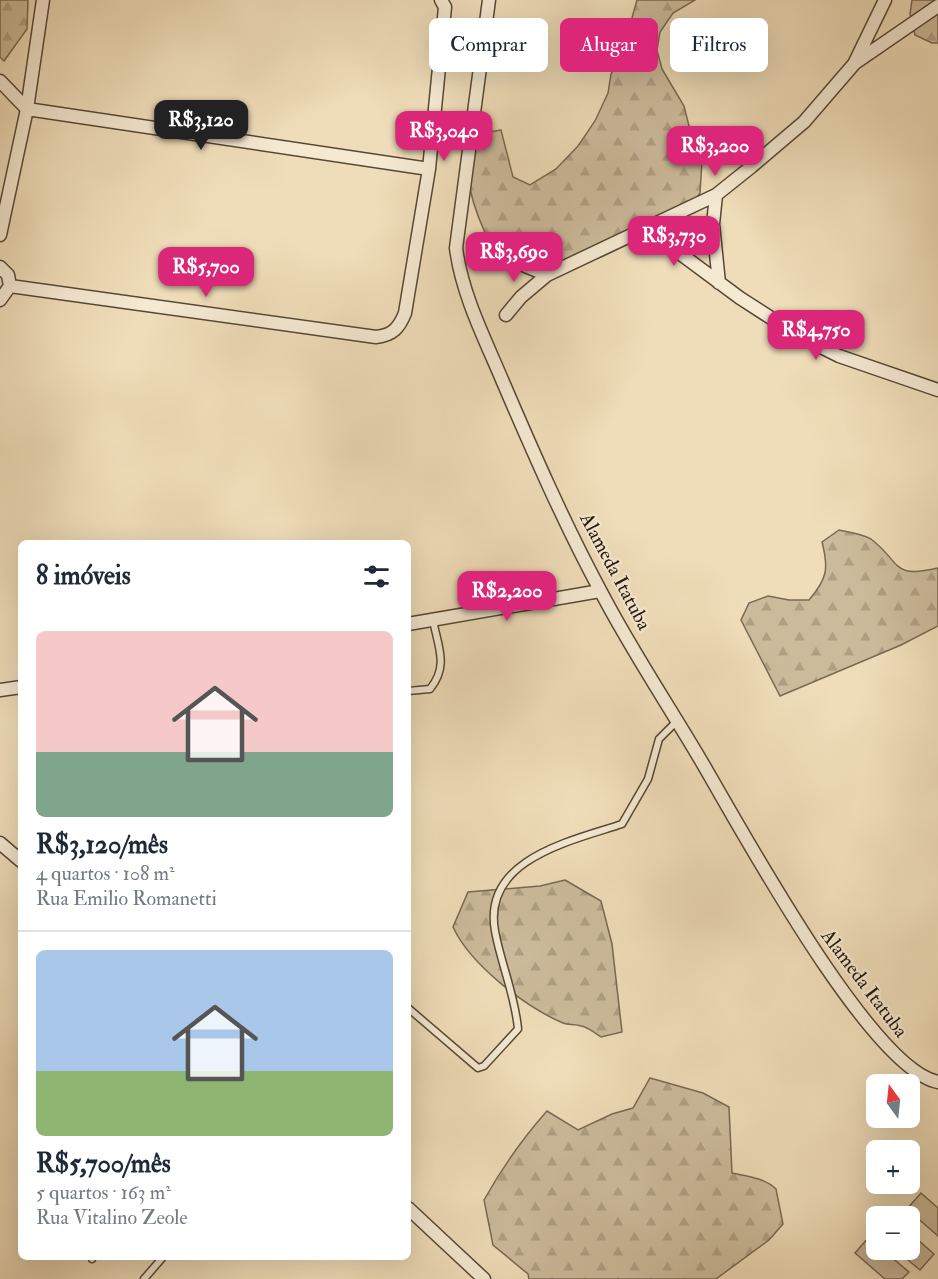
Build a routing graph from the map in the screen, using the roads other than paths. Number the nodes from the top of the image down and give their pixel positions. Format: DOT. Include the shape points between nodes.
graph roads {
  1 [pos="43,0"];
  2 [pos="489,0"];
  3 [pos="885,0"];
  4 [pos="933,0"];
  5 [pos="443,3"];
  6 [pos="938,4"];
  7 [pos="854,64"];
  8 [pos="0,81"];
  9 [pos="27,109"];
  10 [pos="429,169"];
  11 [pos="716,195"];
  12 [pos="637,234"];
  13 [pos="0,235"];
  14 [pos="488,240"];
  15 [pos="0,267"];
  16 [pos="547,275"];
  17 [pos="719,283"];
  18 [pos="10,286"];
  19 [pos="0,300"];
  20 [pos="506,315"];
  21 [pos="938,390"];
  22 [pos="600,591"];
  23 [pos="433,619"];
  24 [pos="411,623"];
  25 [pos="18,687"];
  26 [pos="0,690"];
  27 [pos="411,691"];
  28 [pos="677,721"];
  29 [pos="0,843"];
  30 [pos="18,858"];
  31 [pos="411,1011"];
  32 [pos="938,1082"];
  33 [pos="411,1211"];
  34 [pos="160,1260"];
  35 [pos="480,1278"];
  36 [pos="144,1279"];
  1 -- 9 [label="street"];
  2 -- 22 [label="street, Alameda Itatuba" via="458,223 459,273 514,408"];
  3 -- 7 [label="street"];
  4 -- 6 [label="street"];
  5 -- 10 [label="street"];
  6 -- 7 [label="street"];
  7 -- 11 [label="street" via="804,122"];
  8 -- 9 [label="street"];
  9 -- 10 [label="street"];
  9 -- 13 [label="street"];
  10 -- 18 [label="street" via="405,313 396,330 388,335"];
  11 -- 12 [label="street"];
  11 -- 17 [label="street" via="713,224"];
  12 -- 16 [label="street"];
  12 -- 17 [label="street" via="670,246"];
  14 -- 16 [label="street"];
  15 -- 18 [label="street" via="8,275"];
  16 -- 20 [label="street"];
  17 -- 21 [label="street" via="799,336 839,356"];
  18 -- 19 [label="street"];
  22 -- 23 [label="street"];
  22 -- 28 [label="street, Alameda Itatuba"];
  23 -- 24 [label="street"];
  23 -- 27 [label="lane" via="442,667 440,676 430,688"];
  25 -- 26 [label="street"];
  28 -- 31 [label="lane" via="659,739 648,779 622,824 548,848 505,880 494,903 494,929 518,1029 478,1068"];
  28 -- 32 [label="street, Alameda Itatuba" via="801,930 844,993 893,1054"];
  29 -- 30 [label="street"];
  33 -- 35 [label="street"];
  34 -- 36 [label="lane"];
}
